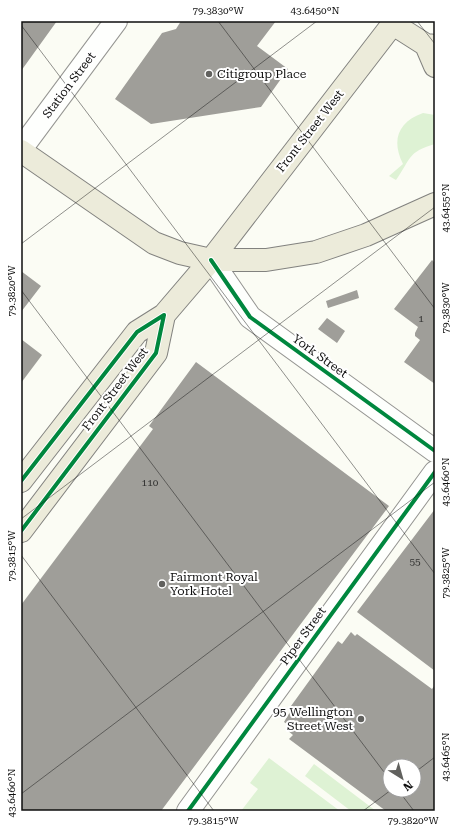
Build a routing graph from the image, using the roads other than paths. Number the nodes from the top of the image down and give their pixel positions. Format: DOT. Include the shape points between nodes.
graph roads {
  1 [pos="116,21"];
  2 [pos="394,22"];
  3 [pos="430,46"];
  4 [pos="435,66"];
  5 [pos="21,150"];
  6 [pos="435,204"];
  7 [pos="211,260"];
  8 [pos="164,315"];
  9 [pos="435,451"];
  10 [pos="40,455"];
  11 [pos="435,472"];
  12 [pos="64,473"];
  13 [pos="21,482"];
  14 [pos="21,531"];
  15 [pos="188,811"];
  1 -- 5 [label="street, Station Street"];
  2 -- 3 [label="main road"];
  2 -- 7 [label="main road, Front Street West"];
  3 -- 4 [label="main road"];
  5 -- 7 [label="main road" via="154,243 180,253"];
  6 -- 7 [label="main road" via="366,235 316,252 266,260"];
  7 -- 8 [label="main road, Front Street West"];
  7 -- 9 [label="street, York Street" via="250,317"];
  8 -- 10 [label="main road, Front Street West" via="137,332"];
  8 -- 12 [label="main road, Front Street West" via="156,353"];
  10 -- 12 [label="main road"];
  10 -- 13 [label="main road, Front Street West"];
  11 -- 15 [label="street, Piper Street"];
  12 -- 14 [label="main road, Front Street West"];
}
